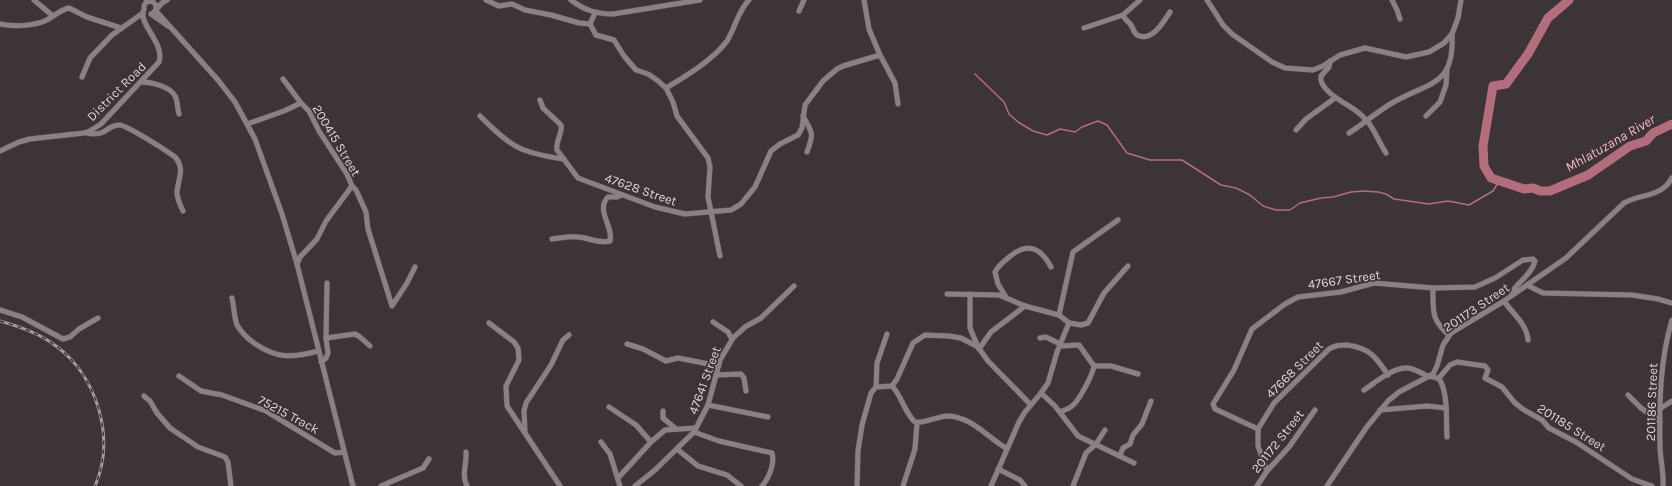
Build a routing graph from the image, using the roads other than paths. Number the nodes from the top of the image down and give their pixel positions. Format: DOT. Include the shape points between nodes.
graph roads {
  1 [pos="34,0"];
  2 [pos="140,0"];
  3 [pos="167,0"];
  4 [pos="486,0"];
  5 [pos="571,0"];
  6 [pos="700,0"];
  7 [pos="749,0"];
  8 [pos="804,0"];
  9 [pos="864,0"];
  10 [pos="1140,0"];
  11 [pos="1207,0"];
  12 [pos="1392,0"];
  13 [pos="1462,0"];
  14 [pos="150,1"];
  15 [pos="143,9"];
  16 [pos="799,11"];
  17 [pos="153,12"];
  18 [pos="1170,12"];
  19 [pos="595,13"];
  20 [pos="1123,15"];
  21 [pos="52,16"];
  22 [pos="1400,19"];
  23 [pos="0,24"];
  24 [pos="590,24"];
  25 [pos="147,25"];
  26 [pos="121,28"];
  27 [pos="1084,28"];
  28 [pos="1452,34"];
  29 [pos="880,55"];
  30 [pos="1330,61"];
  31 [pos="1447,70"];
  32 [pos="82,77"];
  33 [pos="283,79"];
  34 [pos="141,82"];
  35 [pos="666,88"];
  36 [pos="1335,98"];
  37 [pos="540,100"];
  38 [pos="301,102"];
  39 [pos="898,104"];
  40 [pos="179,114"];
  41 [pos="803,115"];
  42 [pos="480,116"];
  43 [pos="1426,116"];
  44 [pos="1368,120"];
  45 [pos="247,124"];
  46 [pos="1296,130"];
  47 [pos="87,133"];
  48 [pos="1349,133"];
  49 [pos="0,151"];
  50 [pos="806,152"];
  51 [pos="1386,153"];
  52 [pos="564,159"];
  53 [pos="1672,178"];
  54 [pos="352,186"];
  55 [pos="622,195"];
  56 [pos="183,210"];
  57 [pos="710,211"];
  58 [pos="1118,220"];
  59 [pos="552,239"];
  60 [pos="720,256"];
  61 [pos="297,264"];
  62 [pos="1128,266"];
  63 [pos="415,267"];
  64 [pos="1051,267"];
  65 [pos="327,283"];
  66 [pos="1527,285"];
  67 [pos="794,286"];
  68 [pos="1433,288"];
  69 [pos="1515,293"];
  70 [pos="947,294"];
  71 [pos="970,294"];
  72 [pos="1006,297"];
  73 [pos="232,298"];
  74 [pos="1504,301"];
  75 [pos="1672,303"];
  76 [pos="1025,306"];
  77 [pos="0,310"];
  78 [pos="1059,315"];
  79 [pos="98,318"];
  80 [pos="1672,320"];
  81 [pos="713,322"];
  82 [pos="1069,322"];
  83 [pos="489,323"];
  84 [pos="887,334"];
  85 [pos="569,335"];
  86 [pos="1449,335"];
  87 [pos="733,337"];
  88 [pos="326,338"];
  89 [pos="1040,338"];
  90 [pos="1528,340"];
  91 [pos="627,344"];
  92 [pos="1060,345"];
  93 [pos="370,346"];
  94 [pos="978,348"];
  95 [pos="318,351"];
  96 [pos="321,362"];
  97 [pos="719,366"];
  98 [pos="1094,366"];
  99 [pos="1138,374"];
  100 [pos="716,375"];
  101 [pos="1388,375"];
  102 [pos="179,376"];
  103 [pos="1430,377"];
  104 [pos="1438,378"];
  105 [pos="892,386"];
  106 [pos="876,387"];
  107 [pos="1364,390"];
  108 [pos="746,391"];
  109 [pos="1041,393"];
  110 [pos="1628,395"];
  111 [pos="144,396"];
  112 [pos="1150,401"];
  113 [pos="1672,401"];
  114 [pos="1031,404"];
  115 [pos="708,405"];
  116 [pos="609,407"];
  117 [pos="1446,408"];
  118 [pos="1661,408"];
  119 [pos="1315,410"];
  120 [pos="1380,410"];
  121 [pos="663,411"];
  122 [pos="1060,412"];
  123 [pos="768,417"];
  124 [pos="1660,422"];
  125 [pos="916,423"];
  126 [pos="676,429"];
  127 [pos="1258,429"];
  128 [pos="695,430"];
  129 [pos="1105,430"];
  130 [pos="525,433"];
  131 [pos="1447,437"];
  132 [pos="601,442"];
  133 [pos="651,442"];
  134 [pos="1096,444"];
  135 [pos="1006,448"];
  136 [pos="677,449"];
  137 [pos="344,452"];
  138 [pos="466,452"];
  139 [pos="1120,455"];
  140 [pos="429,459"];
  141 [pos="1134,463"];
  142 [pos="998,469"];
  143 [pos="1267,471"];
  144 [pos="618,478"];
  145 [pos="231,486"];
  146 [pos="353,486"];
  147 [pos="381,486"];
  148 [pos="467,486"];
  149 [pos="560,486"];
  150 [pos="620,486"];
  151 [pos="635,486"];
  152 [pos="741,486"];
  153 [pos="762,486"];
  154 [pos="857,486"];
  155 [pos="903,486"];
  156 [pos="991,486"];
  157 [pos="1025,486"];
  158 [pos="1073,486"];
  159 [pos="1256,486"];
  160 [pos="1327,486"];
  161 [pos="1652,486"];
  162 [pos="1663,486"];
  1 -- 21 [label="street"];
  2 -- 15 [label="street"];
  3 -- 14 [label="street"];
  3 -- 17 [label="street"];
  4 -- 24 [label="street" via="498,6 512,4 525,10"];
  5 -- 19 [label="street"];
  6 -- 19 [label="street" via="613,14"];
  7 -- 35 [label="street" via="721,48 707,61"];
  8 -- 16 [label="street"];
  9 -- 29 [label="street" via="869,29"];
  10 -- 20 [label="street"];
  11 -- 30 [label="street" via="1232,34 1272,62 1285,68 1313,70"];
  12 -- 22 [label="street"];
  13 -- 28 [label="street"];
  14 -- 15 [label="street" via="146,2"];
  14 -- 17 [label="street" via="156,5"];
  15 -- 17 [label="street"];
  15 -- 25 [label="street, District Road"];
  15 -- 26 [label="street"];
  17 -- 25 [label="street" via="147,17"];
  17 -- 45 [label="street" via="218,80 235,102"];
  18 -- 20 [label="street" via="1156,31 1145,36 1135,33"];
  19 -- 24 [label="street"];
  20 -- 27 [label="street"];
  21 -- 23 [label="street" via="45,21 32,24"];
  21 -- 26 [label="street" via="65,9 71,9"];
  24 -- 35 [label="street" via="596,35 614,40 636,70 648,74"];
  25 -- 34 [label="street, District Road" via="160,48 160,58 155,69"];
  26 -- 32 [label="street" via="90,58"];
  28 -- 30 [label="street" via="1437,47 1412,56 1366,48 1350,51"];
  28 -- 31 [label="street"];
  29 -- 39 [label="street" via="896,86"];
  29 -- 41 [label="street, 47628 Street" via="837,69 814,91 805,105"];
  30 -- 36 [label="street" via="1329,67 1320,79"];
  31 -- 43 [label="street" via="1446,85 1440,102"];
  31 -- 44 [label="street" via="1438,81 1393,103"];
  33 -- 38 [label="street, 200415 Street"];
  34 -- 40 [label="street" via="154,83 174,94"];
  34 -- 47 [label="street, District Road" via="101,124"];
  35 -- 57 [label="street" via="677,116 708,158"];
  36 -- 44 [label="street"];
  36 -- 46 [label="street" via="1306,119"];
  37 -- 52 [label="street, 47628 Street" via="543,108 562,127 556,145"];
  38 -- 45 [label="street"];
  38 -- 54 [label="street, 200415 Street" via="309,111"];
  41 -- 50 [label="street" via="812,140"];
  41 -- 57 [label="street, 47628 Street" via="802,128 798,135 771,150 758,183 741,204 731,210"];
  42 -- 52 [label="street" via="498,135 517,148 537,155"];
  44 -- 48 [label="street"];
  44 -- 51 [label="street"];
  45 -- 61 [label="street" via="270,180"];
  47 -- 49 [label="street, District Road" via="19,142"];
  47 -- 56 [label="street" via="103,133 121,125 130,128 176,158 181,170 177,193"];
  52 -- 55 [label="street, 47628 Street" via="578,178"];
  53 -- 66 [label="street, 201173 Street" via="1666,186 1655,192 1624,203 1566,258"];
  54 -- 61 [label="street, 200415 Street"];
  54 -- 63 [label="street" via="366,212 368,229 392,306"];
  55 -- 57 [label="street, 47628 Street" via="676,213"];
  55 -- 59 [label="street" via="608,197 604,203 610,241 599,242 571,236"];
  57 -- 60 [label="street"];
  58 -- 78 [label="street" via="1073,252"];
  61 -- 95 [label="street"];
  62 -- 82 [label="street" via="1104,293 1089,322 1082,325"];
  64 -- 72 [label="street" via="1036,249 1025,248 1015,252 995,272 998,284"];
  65 -- 88 [label="street"];
  66 -- 69 [label="street, 201173 Street"];
  66 -- 75 [label="street" via="1543,293 1648,297"];
  67 -- 87 [label="street" via="761,318"];
  68 -- 69 [label="street, 47667 Street" via="1475,287 1523,260 1533,259 1532,269 1512,292"];
  68 -- 86 [label="street" via="1432,303 1437,323"];
  68 -- 127 [label="street, 47667 Street" via="1374,283 1341,292 1303,296 1285,304 1256,325 1213,406"];
  69 -- 74 [label="street, 201173 Street"];
  70 -- 71 [label="street"];
  71 -- 72 [label="street"];
  71 -- 94 [label="street" via="970,328"];
  72 -- 76 [label="street"];
  73 -- 95 [label="street" via="237,324 241,331 263,349 280,356"];
  74 -- 86 [label="street, 201173 Street"];
  74 -- 90 [label="street" via="1521,322"];
  76 -- 78 [label="street"];
  76 -- 94 [label="street" via="991,332"];
  77 -- 79 [label="street" via="36,324 63,339"];
  78 -- 82 [label="street"];
  80 -- 118 [label="street, 201186 Street" via="1662,367"];
  81 -- 87 [label="street"];
  82 -- 92 [label="street"];
  83 -- 130 [label="street" via="518,348 519,360 507,383 506,401"];
  84 -- 106 [label="street" via="877,363"];
  85 -- 130 [label="street" via="563,340 551,365 526,403"];
  86 -- 103 [label="street, 201173 Street" via="1443,345 1436,370"];
  87 -- 97 [label="street, 47641 Street"];
  88 -- 93 [label="street" via="355,334"];
  88 -- 96 [label="street" via="328,353"];
  89 -- 92 [label="street" via="1046,337"];
  91 -- 97 [label="street" via="643,349 666,362 675,358"];
  92 -- 98 [label="street" via="1079,345"];
  92 -- 109 [label="street" via="1048,383"];
  94 -- 105 [label="street" via="956,337 920,337 912,343"];
  94 -- 114 [label="street"];
  95 -- 96 [label="street"];
  96 -- 137 [label="street"];
  97 -- 100 [label="street, 47641 Street"];
  98 -- 99 [label="street" via="1111,366"];
  98 -- 122 [label="street" via="1076,401"];
  100 -- 108 [label="street" via="741,374"];
  100 -- 115 [label="street, 47641 Street"];
  101 -- 103 [label="street" via="1406,368"];
  101 -- 107 [label="street"];
  101 -- 127 [label="street, 47668 Street" via="1367,350 1358,346 1334,346 1317,359 1274,403"];
  102 -- 137 [label="street, 75215 Track" via="201,391 222,395 266,411 335,453"];
  103 -- 104 [label="street"];
  103 -- 120 [label="street" via="1399,392"];
  104 -- 117 [label="street" via="1443,388"];
  104 -- 161 [label="street, 201185 Street" via="1450,365 1461,361 1485,366 1488,370 1485,378 1502,387 1515,403 1542,420 1549,428 1632,478"];
  105 -- 106 [label="street"];
  105 -- 125 [label="street"];
  106 -- 154 [label="street" via="871,393 862,426"];
  109 -- 114 [label="street"];
  109 -- 122 [label="street"];
  110 -- 124 [label="street"];
  111 -- 145 [label="street" via="170,428 198,446 225,457"];
  112 -- 139 [label="street" via="1142,424"];
  113 -- 118 [label="street"];
  114 -- 135 [label="street"];
  115 -- 123 [label="street"];
  115 -- 128 [label="street, 47641 Street"];
  116 -- 133 [label="street" via="636,425"];
  117 -- 120 [label="street" via="1427,406"];
  117 -- 131 [label="street"];
  118 -- 124 [label="street, 201186 Street"];
  119 -- 143 [label="street, 201172 Street" via="1289,447"];
  120 -- 160 [label="street"];
  121 -- 126 [label="street" via="663,418"];
  122 -- 134 [label="street" via="1078,436"];
  124 -- 162 [label="street, 201186 Street"];
  125 -- 135 [label="street" via="947,416 961,418"];
  125 -- 155 [label="street" via="915,450"];
  126 -- 128 [label="street"];
  126 -- 133 [label="street" via="665,430"];
  127 -- 143 [label="street" via="1258,446"];
  128 -- 136 [label="street, 47641 Street"];
  128 -- 153 [label="street" via="729,444 772,453 770,474"];
  129 -- 134 [label="street"];
  130 -- 149 [label="street"];
  132 -- 144 [label="street" via="609,452"];
  133 -- 144 [label="street"];
  134 -- 139 [label="street"];
  134 -- 158 [label="street" via="1086,453"];
  135 -- 142 [label="street"];
  136 -- 151 [label="street, 47641 Street"];
  136 -- 152 [label="street" via="698,466 727,475"];
  137 -- 146 [label="street"];
  138 -- 148 [label="street" via="463,476"];
  139 -- 141 [label="street"];
  140 -- 147 [label="street" via="423,468"];
  142 -- 156 [label="street"];
  142 -- 157 [label="street" via="1020,480"];
  143 -- 159 [label="street, 201172 Street"];
  144 -- 150 [label="street"];
}
